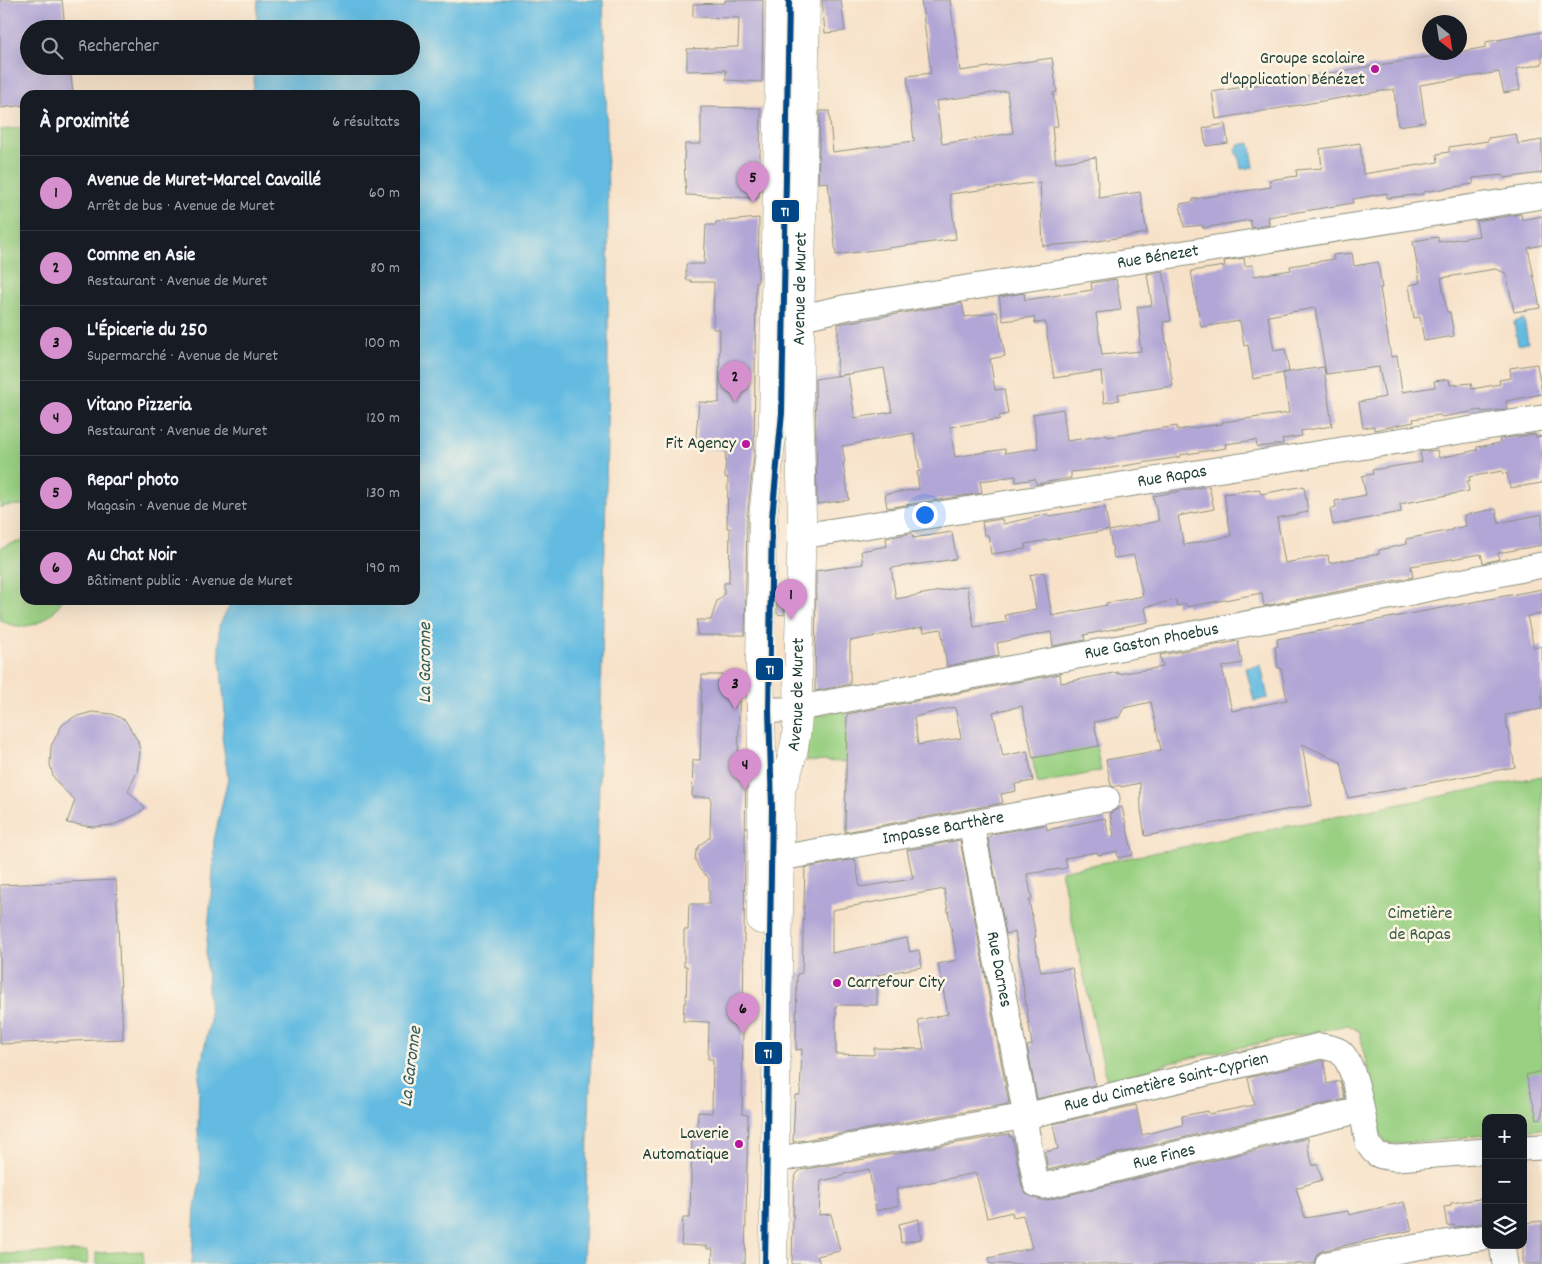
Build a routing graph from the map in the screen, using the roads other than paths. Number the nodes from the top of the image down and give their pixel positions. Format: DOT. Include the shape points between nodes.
graph roads {
  1 [pos="780,0"];
  2 [pos="806,0"];
  3 [pos="1542,196"];
  4 [pos="802,317"];
  5 [pos="774,318"];
  6 [pos="1542,418"];
  7 [pos="802,536"];
  8 [pos="1542,565"];
  9 [pos="800,708"];
  10 [pos="760,710"];
  11 [pos="1107,799"];
  12 [pos="971,823"];
  13 [pos="781,858"];
  14 [pos="1361,1110"];
  15 [pos="1026,1116"];
  16 [pos="1542,1147"];
  17 [pos="1527,1148"];
  18 [pos="1482,1151"];
  19 [pos="774,1160"];
  20 [pos="1482,1238"];
  21 [pos="1503,1249"];
  22 [pos="757,1264"];
  23 [pos="773,1264"];
  24 [pos="1328,1264"];
  25 [pos="1505,1264"];
  1 -- 5 [label="main road, Avenue de Muret"];
  2 -- 4 [label="main road, Avenue de Muret"];
  3 -- 4 [label="street, Rue Bénezet"];
  4 -- 5 [label="street, Rue Bénezet"];
  4 -- 7 [label="main road, Avenue de Muret" via="799,391"];
  5 -- 10 [label="main road, Avenue de Muret" via="773,424 763,518"];
  6 -- 7 [label="street, Rue Rapas"];
  7 -- 9 [label="main road, Avenue de Muret"];
  8 -- 9 [label="street, Rue Gaston Phoebus"];
  9 -- 10 [label="street, Rue Gaston Phoebus"];
  9 -- 13 [label="main road, Avenue de Muret" via="795,752 781,788"];
  10 -- 22 [label="main road, Avenue de Muret"];
  11 -- 12 [label="street, Impasse Barthère"];
  12 -- 13 [label="street, Impasse Barthère"];
  12 -- 15 [label="street, Rue Darnes"];
  13 -- 19 [label="main road, Avenue de Muret"];
  14 -- 15 [label="street, Rue du Cimetière Saint-Cyprien" via="1347,1060 1338,1050 1320,1046"];
  14 -- 15 [label="street, Rue Fines" via="1044,1186 1036,1184"];
  14 -- 18 [label="street, Rue du Cimetière Saint-Cyprien" via="1368,1143 1373,1152 1384,1157"];
  15 -- 19 [label="street, Rue du Cimetière Saint-Cyprien"];
  16 -- 17 [label="street"];
  19 -- 23 [label="main road, Avenue de Muret"];
  20 -- 24 [label="street"];
  21 -- 25 [label="street"];
}
